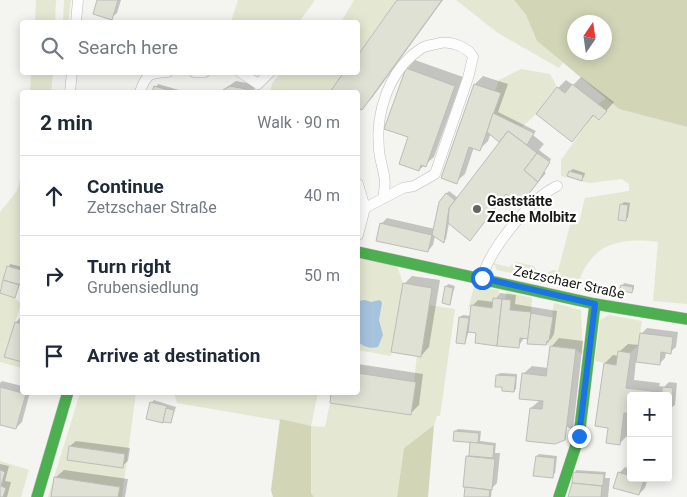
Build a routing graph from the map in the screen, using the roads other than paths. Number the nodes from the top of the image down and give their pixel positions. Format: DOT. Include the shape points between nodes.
graph roads {
  1 [pos="78,0"];
  2 [pos="76,20"];
  3 [pos="72,75"];
  4 [pos="149,75"];
  5 [pos="244,75"];
  6 [pos="267,75"];
  7 [pos="70,90"];
  8 [pos="141,90"];
  9 [pos="557,186"];
  10 [pos="360,191"];
  11 [pos="383,198"];
  12 [pos="365,208"];
  13 [pos="360,227"];
  14 [pos="360,252"];
  15 [pos="482,278"];
  16 [pos="595,304"];
  17 [pos="687,319"];
  18 [pos="67,395"];
  19 [pos="37,497"];
  20 [pos="559,497"];
  1 -- 2 [label="lane"];
  3 -- 7 [label="lane"];
  4 -- 8 [label="lane"];
  5 -- 6 [label="lane" via="258,84"];
  9 -- 15 [label="lane" via="544,192 490,255"];
  10 -- 12 [label="lane"];
  11 -- 11 [label="lane" via="435,174 468,78 473,57 469,50 446,42 423,47 399,68 388,88 378,129 379,152 385,172"];
  11 -- 12 [label="lane"];
  12 -- 13 [label="lane"];
  14 -- 15 [label="street, Zetzschaer Straße"];
  15 -- 16 [label="street, Zetzschaer Straße"];
  16 -- 17 [label="street, Zetzschaer Straße"];
  16 -- 20 [label="street" via="579,436"];
  18 -- 19 [label="street"];
}
